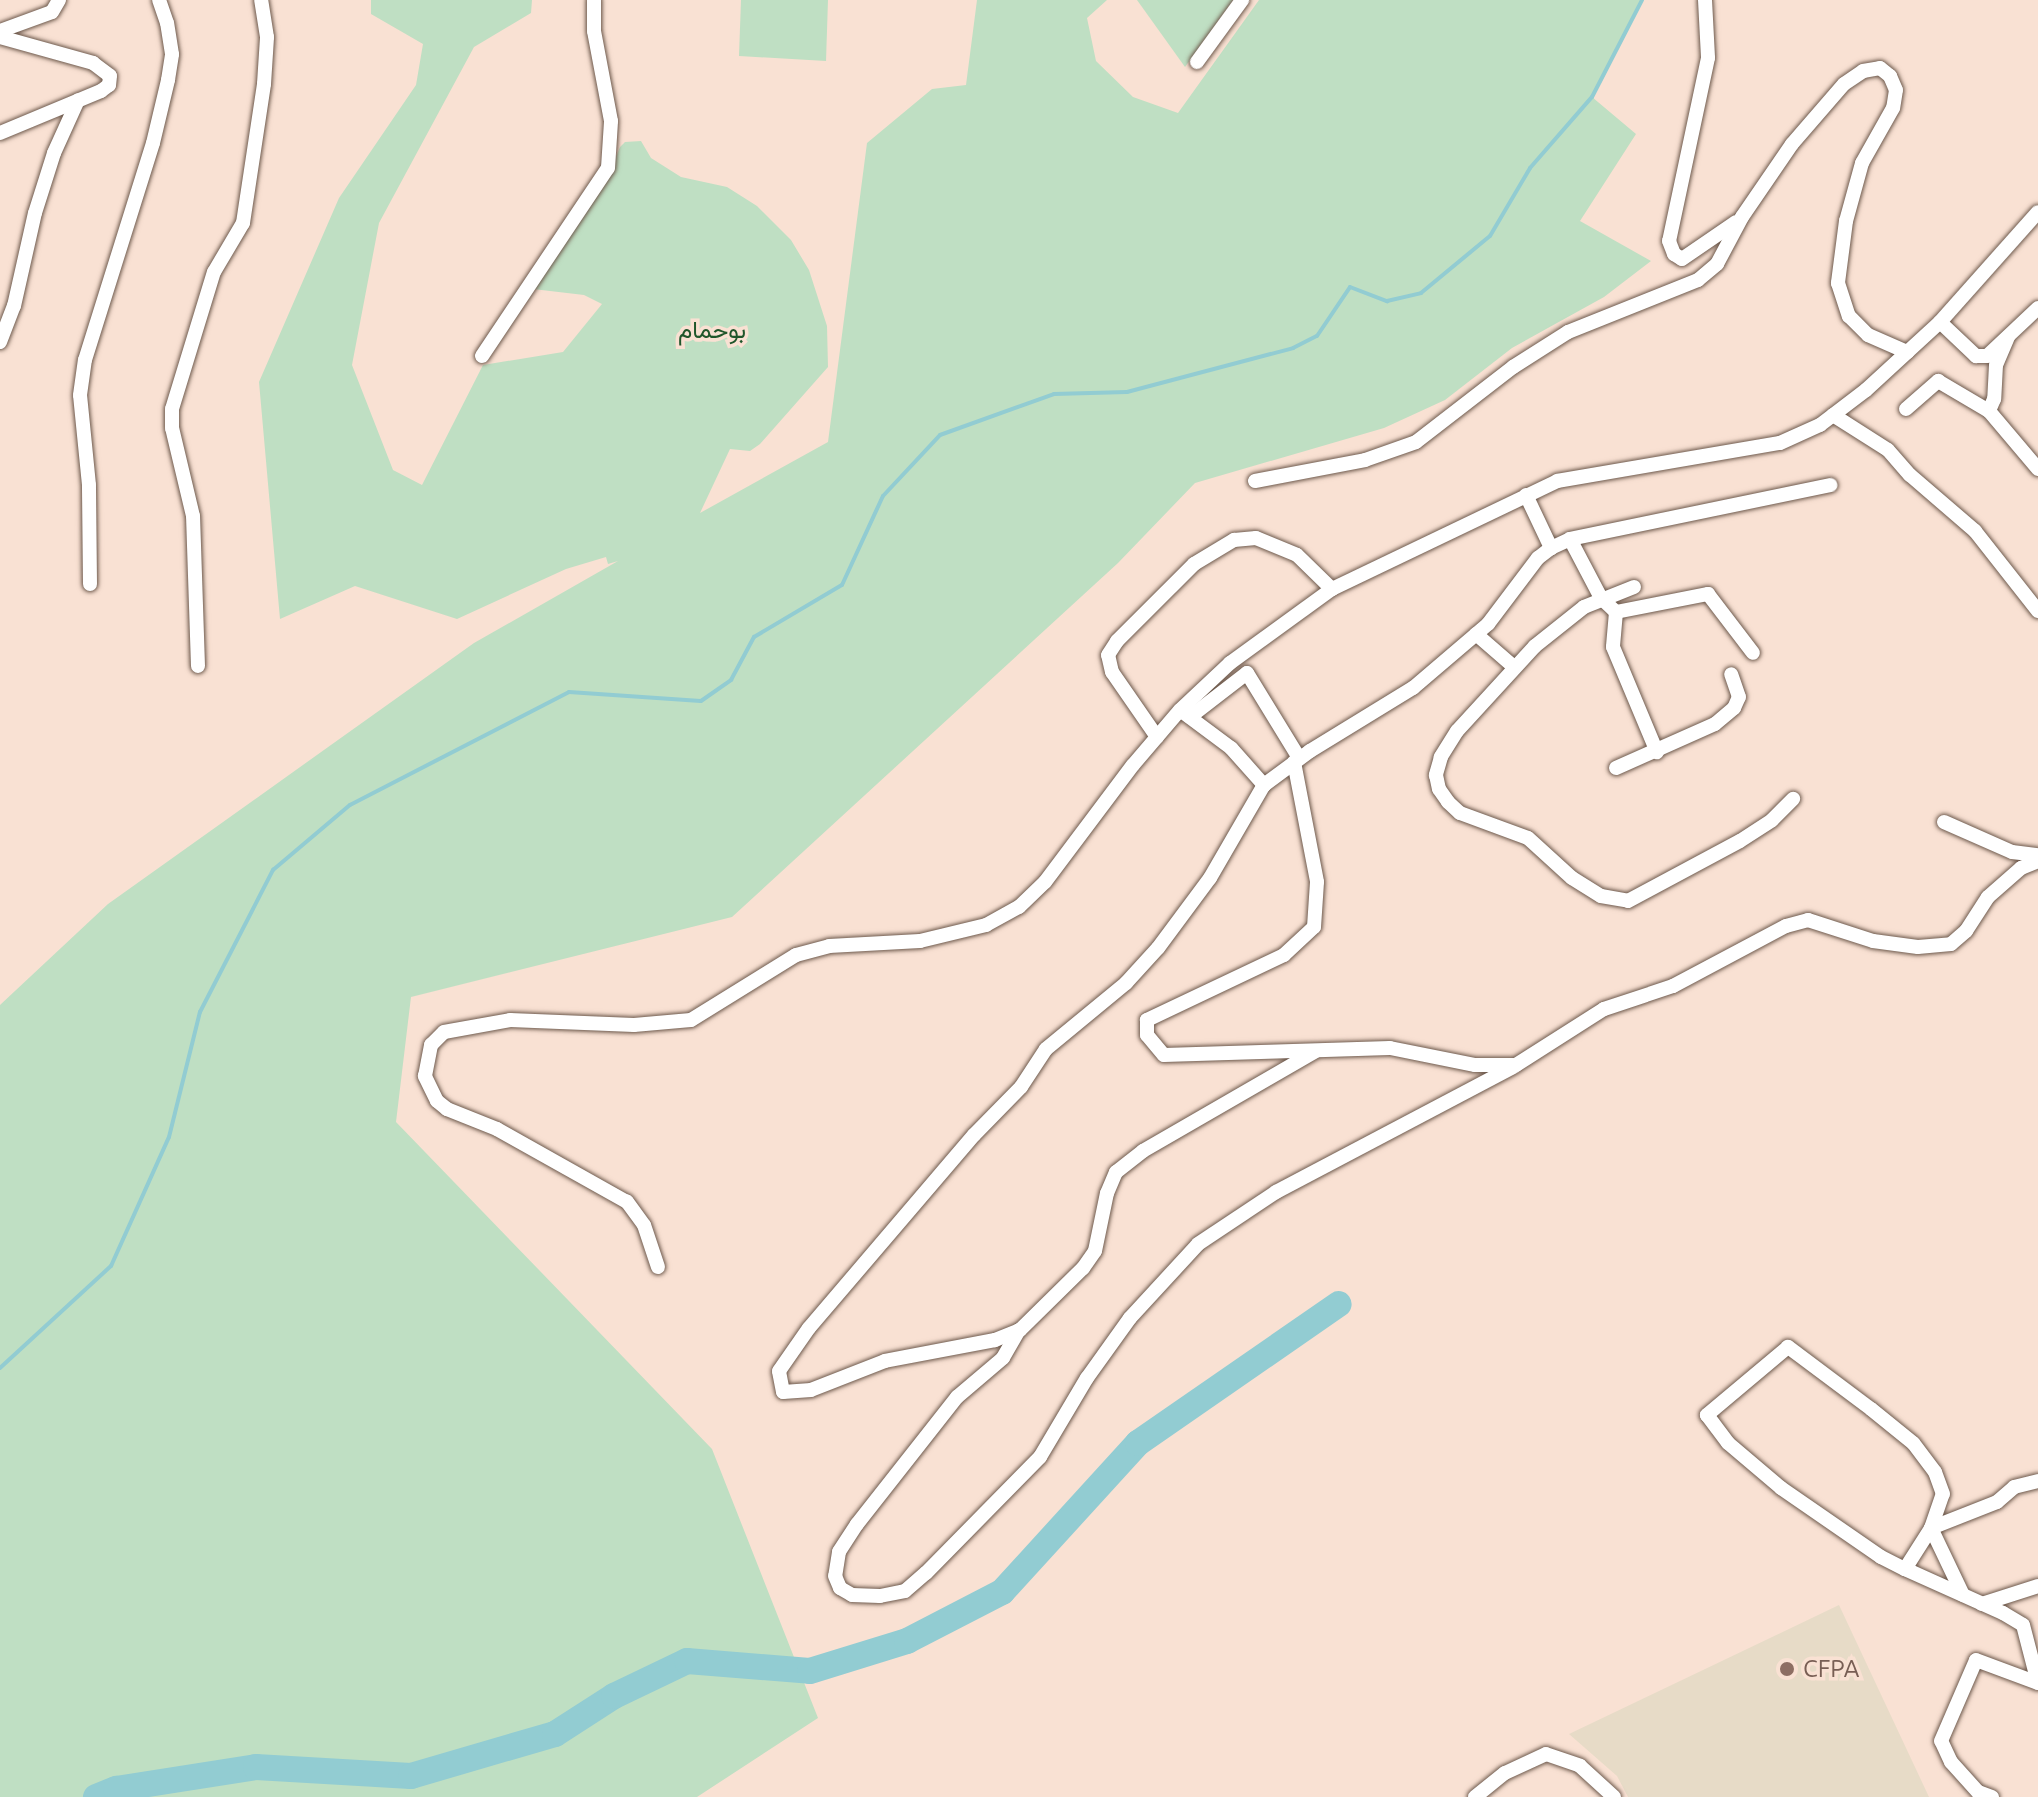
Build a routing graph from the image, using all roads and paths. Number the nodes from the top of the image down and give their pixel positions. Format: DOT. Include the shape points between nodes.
graph roads {
  1 [pos="59,0"];
  2 [pos="159,0"];
  3 [pos="261,0"];
  4 [pos="594,0"];
  5 [pos="1242,0"];
  6 [pos="1705,0"];
  7 [pos="0,34"];
  8 [pos="1197,62"];
  9 [pos="78,100"];
  10 [pos="0,133"];
  11 [pos="2038,212"];
  12 [pos="1742,217"];
  13 [pos="2038,308"];
  14 [pos="1940,322"];
  15 [pos="2008,337"];
  16 [pos="0,342"];
  17 [pos="1907,352"];
  18 [pos="482,356"];
  19 [pos="1906,409"];
  20 [pos="1989,411"];
  21 [pos="1833,415"];
  22 [pos="2038,469"];
  23 [pos="1255,481"];
  24 [pos="1830,485"];
  25 [pos="1526,495"];
  26 [pos="1570,539"];
  27 [pos="1551,548"];
  28 [pos="90,584"];
  29 [pos="1634,587"];
  30 [pos="1332,589"];
  31 [pos="1601,598"];
  32 [pos="2038,611"];
  33 [pos="1616,612"];
  34 [pos="1476,634"];
  35 [pos="1753,653"];
  36 [pos="1238,657"];
  37 [pos="198,666"];
  38 [pos="1514,667"];
  39 [pos="1247,673"];
  40 [pos="1731,674"];
  41 [pos="1185,714"];
  42 [pos="1157,737"];
  43 [pos="1657,752"];
  44 [pos="1297,760"];
  45 [pos="1616,768"];
  46 [pos="1264,785"];
  47 [pos="1793,799"];
  48 [pos="1944,822"];
  49 [pos="2038,858"];
  50 [pos="1316,1051"];
  51 [pos="1516,1065"];
  52 [pos="658,1267"];
  53 [pos="1020,1330"];
  54 [pos="2038,1481"];
  55 [pos="1931,1528"];
  56 [pos="1905,1569"];
  57 [pos="2038,1586"];
  58 [pos="1963,1595"];
  59 [pos="1982,1604"];
  60 [pos="2034,1650"];
  61 [pos="2038,1683"];
  62 [pos="1606,1793"];
  63 [pos="1475,1797"];
  64 [pos="1992,1797"];
  1 -- 7 [label="street" via="52,12"];
  2 -- 28 [label="street" via="172,54 168,80 85,360 80,395 89,485"];
  3 -- 37 [label="street" via="267,37 264,84 243,223 214,272 172,409 193,516"];
  4 -- 18 [label="street" via="594,31 611,121 608,168"];
  5 -- 8 [label="street"];
  6 -- 12 [label="street" via="1708,58 1669,241 1674,254 1682,259"];
  7 -- 9 [label="street" via="105,68 109,85"];
  9 -- 10 [label="street"];
  9 -- 16 [label="street" via="44,183"];
  11 -- 14 [label="street"];
  12 -- 17 [label="street" via="1792,144 1844,84 1863,71 1880,68 1890,76 1896,90 1893,108 1862,163 1846,221 1838,283 1849,316 1868,335"];
  12 -- 23 [label="street" via="1717,264 1698,280 1568,332 1416,442 1365,460"];
  13 -- 15 [label="street"];
  14 -- 15 [label="street" via="1976,356 1987,356"];
  14 -- 17 [label="street"];
  15 -- 20 [label="street" via="1996,365"];
  17 -- 21 [label="street"];
  19 -- 20 [label="street" via="1938,381"];
  20 -- 22 [label="street"];
  21 -- 25 [label="street" via="1780,443 1557,481"];
  21 -- 32 [label="street" via="1888,450 1975,531"];
  24 -- 26 [label="street"];
  25 -- 27 [label="street"];
  25 -- 30 [label="street"];
  26 -- 27 [label="street"];
  26 -- 31 [label="street"];
  27 -- 34 [label="street"];
  29 -- 31 [label="street"];
  30 -- 36 [label="street"];
  30 -- 42 [label="street" via="1297,555 1256,538 1234,540 1194,564 1108,655 1112,672"];
  31 -- 33 [label="street"];
  31 -- 38 [label="street"];
  33 -- 35 [label="street" via="1708,594"];
  33 -- 43 [label="street" via="1613,647"];
  34 -- 38 [label="street"];
  34 -- 44 [label="street" via="1413,688"];
  36 -- 39 [label="street"];
  36 -- 41 [label="street"];
  38 -- 47 [label="street" via="1441,757 1439,789 1460,813 1528,838 1601,896 1628,901 1740,841"];
  39 -- 41 [label="street"];
  39 -- 44 [label="street"];
  40 -- 43 [label="street" via="1739,697 1734,708 1715,724"];
  41 -- 42 [label="street"];
  41 -- 46 [label="street" via="1231,748"];
  42 -- 52 [label="street" via="1045,882 1019,907 986,925 920,941 829,946 796,955 691,1020 634,1025 510,1020 444,1032 431,1045 425,1076 437,1101 627,1202 644,1225"];
  43 -- 45 [label="street"];
  44 -- 46 [label="street"];
  44 -- 50 [label="street" via="1317,882 1314,927 1284,955 1147,1020 1147,1035 1164,1055"];
  46 -- 53 [label="street" via="1210,878 1158,948 1126,983 1046,1049 1021,1087 809,1328 779,1371 783,1392 811,1390 885,1361 995,1340"];
  48 -- 49 [label="street"];
  49 -- 51 [label="street" via="1988,897 1951,944 1918,947 1873,941 1808,920 1797,923 1673,986 1604,1009"];
  50 -- 51 [label="street" via="1390,1048 1475,1065"];
  50 -- 53 [label="street" via="1116,1172 1095,1251"];
  51 -- 53 [label="street" via="1276,1192 1198,1244 1130,1318 1040,1457 926,1573 905,1591 880,1596 852,1595 840,1588 835,1576 839,1552 857,1524 957,1397 1003,1358"];
  54 -- 55 [label="street" via="2014,1487 1997,1502"];
  55 -- 56 [label="street"];
  55 -- 56 [label="street" via="1943,1494 1935,1472 1913,1443 1788,1347 1707,1415 1728,1443 1781,1488"];
  55 -- 58 [label="street"];
  56 -- 58 [label="street"];
  57 -- 59 [label="street"];
  58 -- 59 [label="street"];
  59 -- 60 [label="street" via="2023,1625"];
  60 -- 61 [label="street"];
  61 -- 64 [label="street" via="1976,1660 1941,1741 1951,1762 1978,1792"];
  62 -- 63 [label="street" via="1580,1766 1546,1754 1505,1773"];
}
